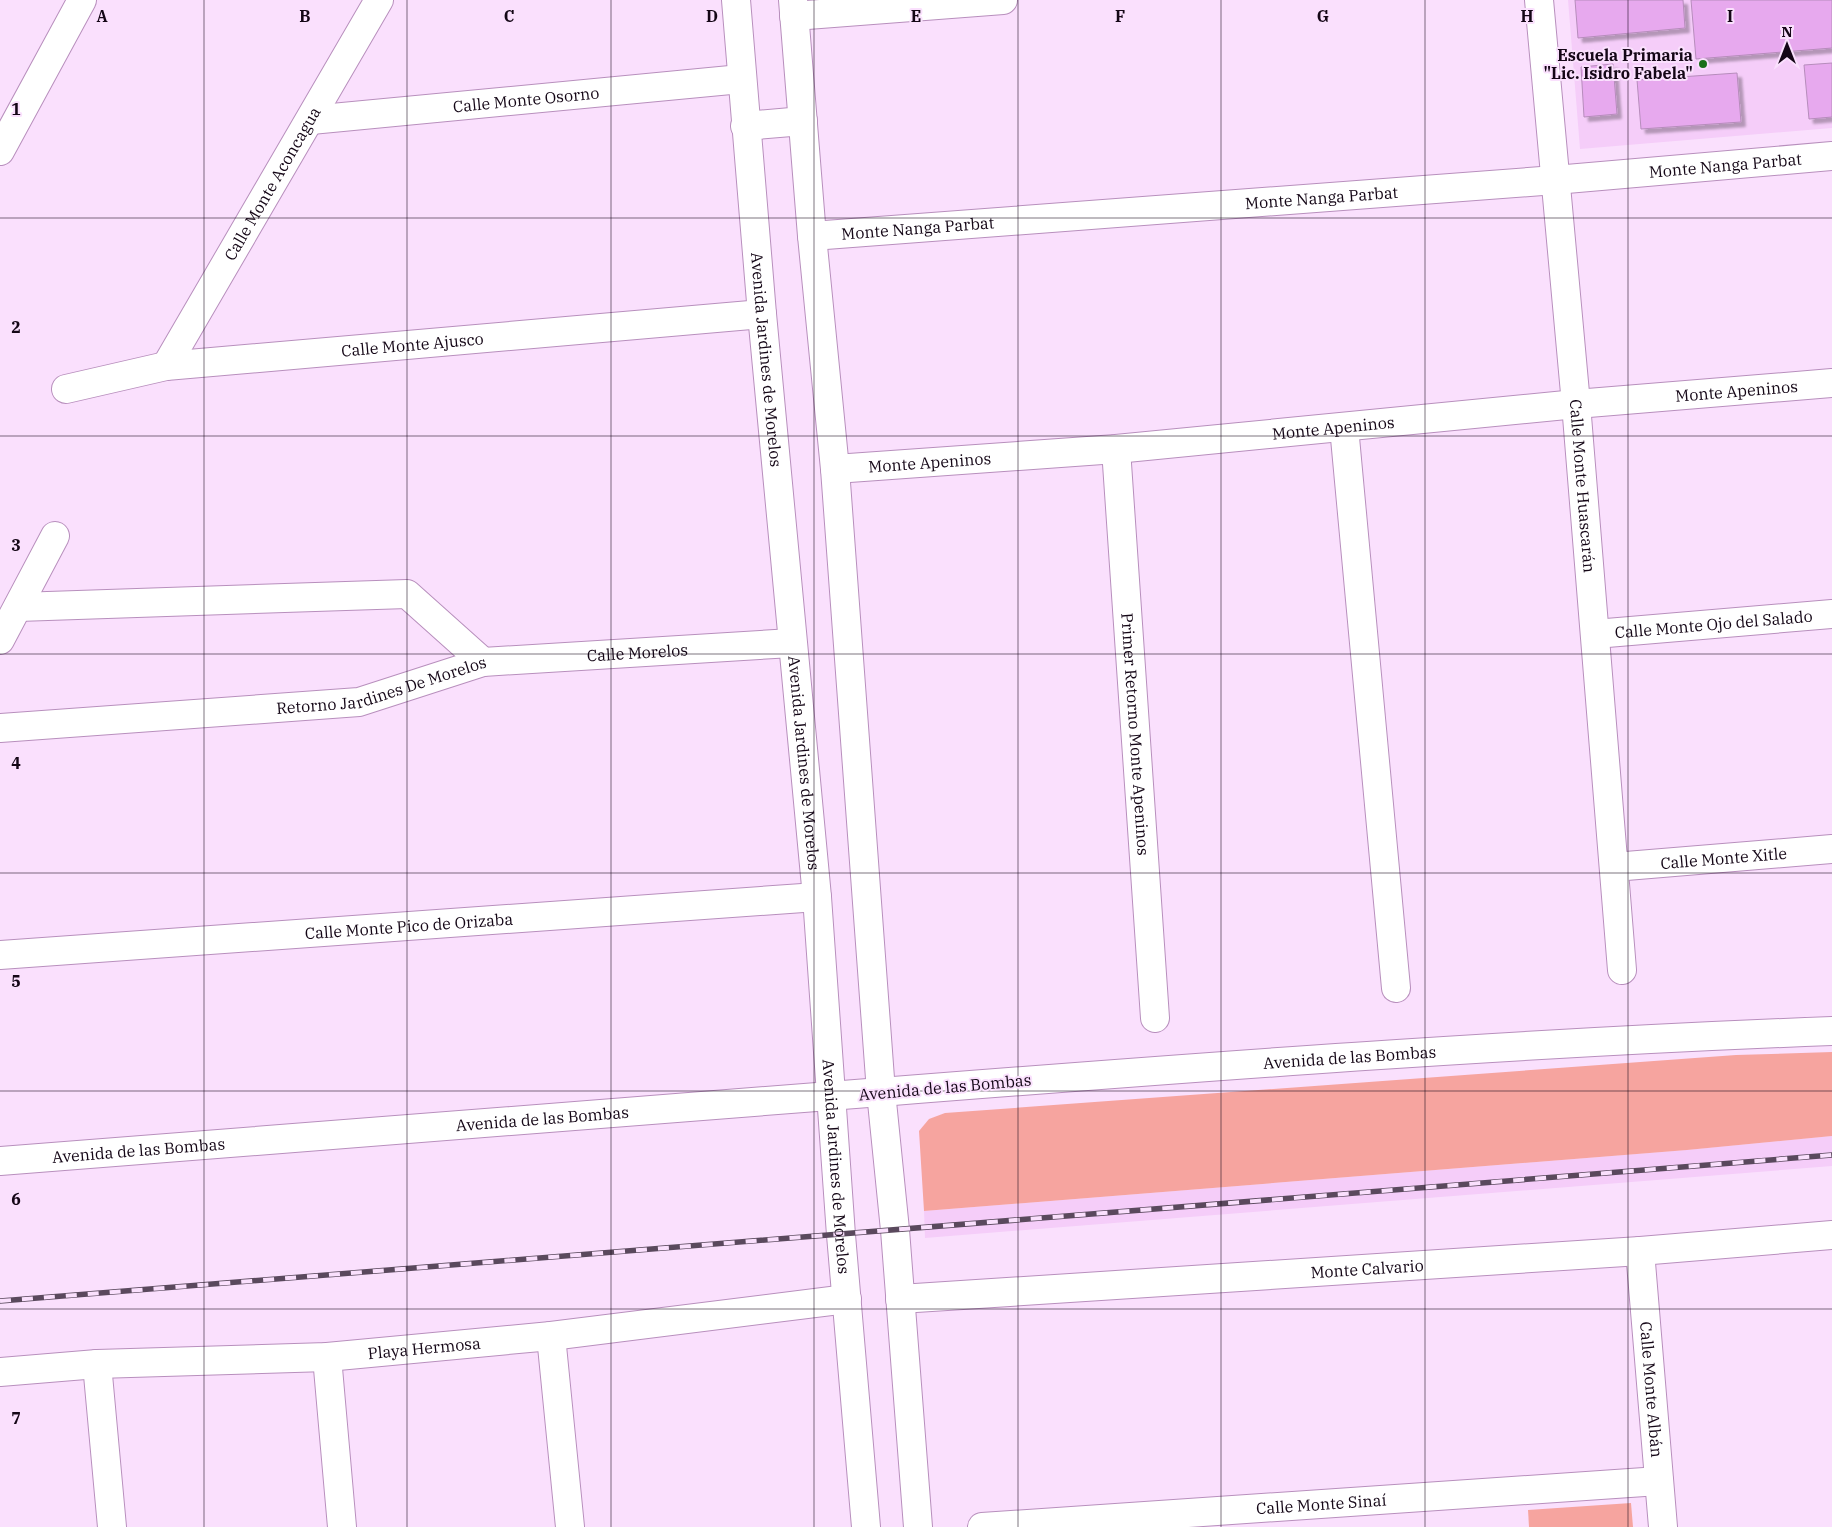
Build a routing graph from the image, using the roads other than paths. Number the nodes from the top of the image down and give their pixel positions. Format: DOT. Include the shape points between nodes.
graph roads {
  1 [pos="82,0"];
  2 [pos="379,0"];
  3 [pos="736,0"];
  4 [pos="1004,0"];
  5 [pos="1539,0"];
  6 [pos="793,8"];
  7 [pos="741,79"];
  8 [pos="311,120"];
  9 [pos="803,121"];
  10 [pos="746,126"];
  11 [pos="0,151"];
  12 [pos="1832,156"];
  13 [pos="1555,180"];
  14 [pos="812,236"];
  15 [pos="762,314"];
  16 [pos="166,366"];
  17 [pos="1832,382"];
  18 [pos="66,389"];
  19 [pos="1576,404"];
  20 [pos="1344,427"];
  21 [pos="1116,450"];
  22 [pos="835,469"];
  23 [pos="55,536"];
  24 [pos="18,607"];
  25 [pos="1832,614"];
  26 [pos="1595,634"];
  27 [pos="0,640"];
  28 [pos="792,643"];
  29 [pos="482,662"];
  30 [pos="0,728"];
  31 [pos="1832,849"];
  32 [pos="1614,866"];
  33 [pos="818,897"];
  34 [pos="0,955"];
  35 [pos="1622,970"];
  36 [pos="1396,988"];
  37 [pos="1156,1018"];
  38 [pos="1832,1031"];
  39 [pos="881,1092"];
  40 [pos="831,1096"];
  41 [pos="0,1161"];
  42 [pos="1832,1235"];
  43 [pos="1640,1251"];
  44 [pos="847,1299"];
  45 [pos="900,1299"];
  46 [pos="552,1336"];
  47 [pos="327,1357"];
  48 [pos="97,1364"];
  49 [pos="0,1372"];
  50 [pos="1660,1481"];
  51 [pos="112,1527"];
  52 [pos="342,1527"];
  53 [pos="570,1527"];
  54 [pos="866,1527"];
  55 [pos="918,1527"];
  56 [pos="982,1527"];
  57 [pos="1664,1527"];
  1 -- 11 [label="street"];
  2 -- 8 [label="street, Calle Monte Aconcagua"];
  3 -- 7 [label="street, Avenida Jardines de Morelos"];
  4 -- 6 [label="street"];
  5 -- 13 [label="street, Calle Monte Huascarán"];
  6 -- 9 [label="street"];
  7 -- 8 [label="street, Calle Monte Osorno"];
  7 -- 10 [label="street, Avenida Jardines de Morelos"];
  8 -- 16 [label="street, Calle Monte Aconcagua"];
  9 -- 10 [label="street"];
  9 -- 14 [label="street"];
  10 -- 15 [label="street, Avenida Jardines de Morelos"];
  12 -- 13 [label="street, Monte Nanga Parbat"];
  13 -- 14 [label="street, Monte Nanga Parbat"];
  13 -- 19 [label="street, Calle Monte Huascarán"];
  14 -- 22 [label="street"];
  15 -- 16 [label="street, Calle Monte Ajusco"];
  15 -- 28 [label="street, Avenida Jardines de Morelos"];
  16 -- 18 [label="street, Calle Monte Ajusco"];
  17 -- 19 [label="street, Monte Apeninos"];
  19 -- 20 [label="street, Monte Apeninos"];
  19 -- 26 [label="street, Calle Monte Huascarán"];
  20 -- 21 [label="street, Monte Apeninos"];
  20 -- 36 [label="street"];
  21 -- 22 [label="street, Monte Apeninos"];
  21 -- 37 [label="street, Primer Retorno Monte Apeninos"];
  22 -- 39 [label="street"];
  23 -- 24 [label="street"];
  24 -- 27 [label="street"];
  24 -- 29 [label="street, Retorno Jardines De Morelos" via="408,594"];
  25 -- 26 [label="street, Calle Monte Ojo del Salado"];
  26 -- 32 [label="street, Calle Monte Huascarán"];
  28 -- 29 [label="street, Calle Morelos"];
  28 -- 33 [label="street, Avenida Jardines de Morelos"];
  29 -- 30 [label="street, Retorno Jardines De Morelos" via="359,702"];
  31 -- 32 [label="street, Calle Monte Xitle"];
  32 -- 35 [label="street, Calle Monte Huascarán"];
  33 -- 34 [label="street, Calle Monte Pico de Orizaba"];
  33 -- 40 [label="street, Avenida Jardines de Morelos"];
  38 -- 39 [label="street, Avenida de las Bombas" via="1621,1039"];
  39 -- 40 [label="street, Avenida de las Bombas"];
  39 -- 45 [label="street"];
  40 -- 41 [label="street, Avenida de las Bombas"];
  40 -- 44 [label="street, Avenida Jardines de Morelos"];
  42 -- 43 [label="street, Monte Calvario"];
  43 -- 45 [label="street, Monte Calvario"];
  43 -- 50 [label="street, Calle Monte Albán"];
  44 -- 46 [label="street, Playa Hermosa"];
  44 -- 54 [label="street, Avenida Jardines de Morelos"];
  45 -- 55 [label="street"];
  46 -- 47 [label="street, Playa Hermosa"];
  46 -- 53 [label="street"];
  47 -- 48 [label="street, Playa Hermosa"];
  47 -- 52 [label="street"];
  48 -- 49 [label="street, Playa Hermosa"];
  48 -- 51 [label="street"];
  50 -- 56 [label="street, Calle Monte Sinaí"];
  50 -- 57 [label="street, Calle Monte Albán"];
}
